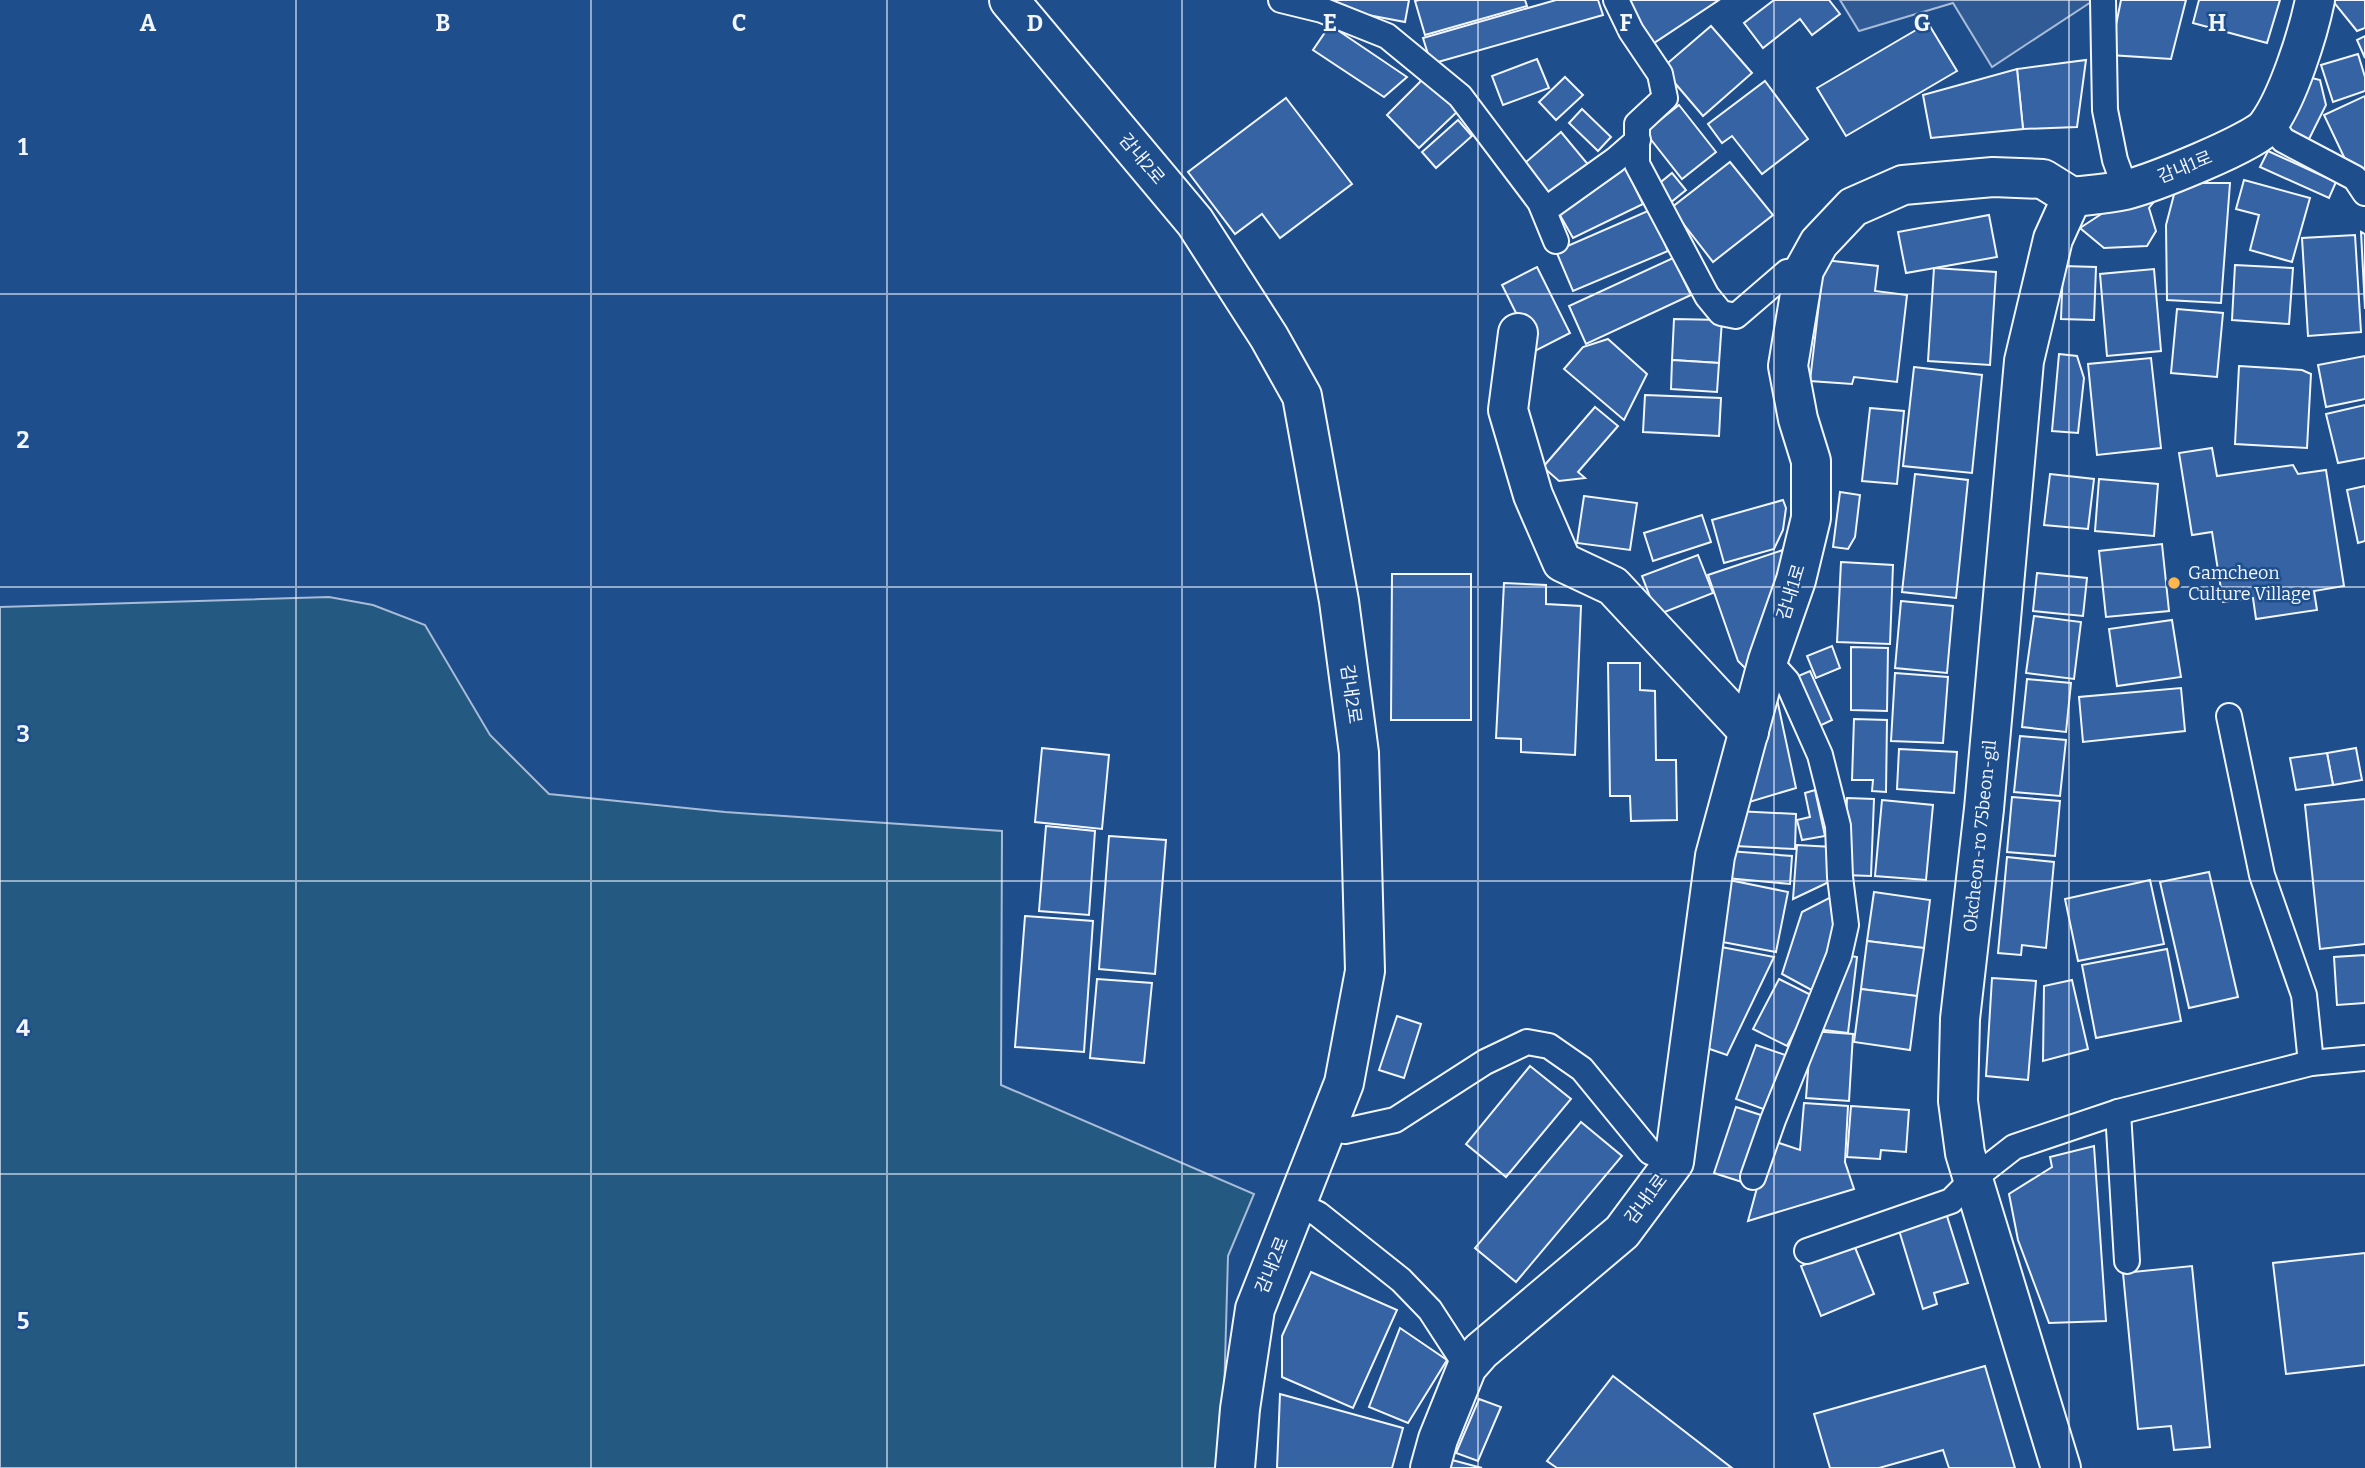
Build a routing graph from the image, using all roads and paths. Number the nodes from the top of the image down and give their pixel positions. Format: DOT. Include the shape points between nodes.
graph roads {
  1 [pos="1281,0"];
  2 [pos="1616,0"];
  3 [pos="2104,0"];
  4 [pos="2315,0"];
  5 [pos="1021,6"];
  6 [pos="2270,121"];
  7 [pos="1638,139"];
  8 [pos="2126,190"];
  9 [pos="2365,193"];
  10 [pos="2072,197"];
  11 [pos="1545,210"];
  12 [pos="1556,241"];
  13 [pos="1804,270"];
  14 [pos="1518,333"];
  15 [pos="1768,660"];
  16 [pos="2229,716"];
  17 [pos="1749,732"];
  18 [pos="2365,1059"];
  19 [pos="2311,1063"];
  20 [pos="2118,1112"];
  21 [pos="1327,1125"];
  22 [pos="1674,1162"];
  23 [pos="1753,1177"];
  24 [pos="1973,1179"];
  25 [pos="1297,1204"];
  26 [pos="1807,1251"];
  27 [pos="2127,1261"];
  28 [pos="1467,1367"];
  29 [pos="1235,1468"];
  30 [pos="1430,1468"];
  31 [pos="2061,1468"];
  1 -- 11 [label="lane" via="1322,10 1387,36 1460,96"];
  2 -- 7 [label="lane" via="1660,74 1665,98 1637,124"];
  3 -- 8 [label="lane" via="2105,110"];
  4 -- 6 [label="street, 감내1로" via="2282,102"];
  5 -- 21 [label="street, 감내2로" via="1195,222 1301,396 1337,588 1359,753 1365,971 1343,1083"];
  6 -- 8 [label="street, 감내1로" via="2265,129 2209,159"];
  6 -- 9 [label="lane" via="2283,141 2355,178"];
  7 -- 11 [label="lane"];
  7 -- 13 [label="lane" via="1637,164 1707,296 1721,313 1736,316 1787,272"];
  8 -- 10 [label="street, 감내1로"];
  10 -- 13 [label="street, 감내1로" via="2043,178 1903,185 1853,207 1819,243"];
  10 -- 24 [label="street, Okcheon-ro 75beon-gil" via="2053,239 2024,361 1961,1019 1958,1101"];
  11 -- 12 [label="lane"];
  13 -- 15 [label="street, 감내1로" via="1788,366 1811,461 1811,518 1796,580"];
  14 -- 17 [label="street" via="1508,410 1533,495 1562,562 1613,586"];
  15 -- 17 [label="street, 감내1로"];
  15 -- 23 [label="lane" via="1787,681 1820,755 1838,826 1846,925 1839,956"];
  16 -- 19 [label="lane" via="2262,875 2304,995"];
  17 -- 22 [label="street, 감내1로" via="1715,856"];
  18 -- 19 [label="lane"];
  19 -- 20 [label="lane"];
  20 -- 24 [label="lane" via="2014,1147"];
  20 -- 27 [label="lane"];
  21 -- 22 [label="lane" via="1345,1131 1395,1121 1485,1062 1527,1042 1549,1045 1582,1069 1650,1152"];
  21 -- 25 [label="street, 감내2로"];
  22 -- 28 [label="street, 감내1로" via="1622,1232"];
  24 -- 26 [label="lane" via="1951,1201"];
  24 -- 31 [label="street, Okcheon-ro 75beon-gil"];
  25 -- 28 [label="lane" via="1318,1214 1401,1280 1430,1310"];
  25 -- 29 [label="street, 감내2로" via="1255,1309"];
  28 -- 30 [label="street, 감내1로"];
}
